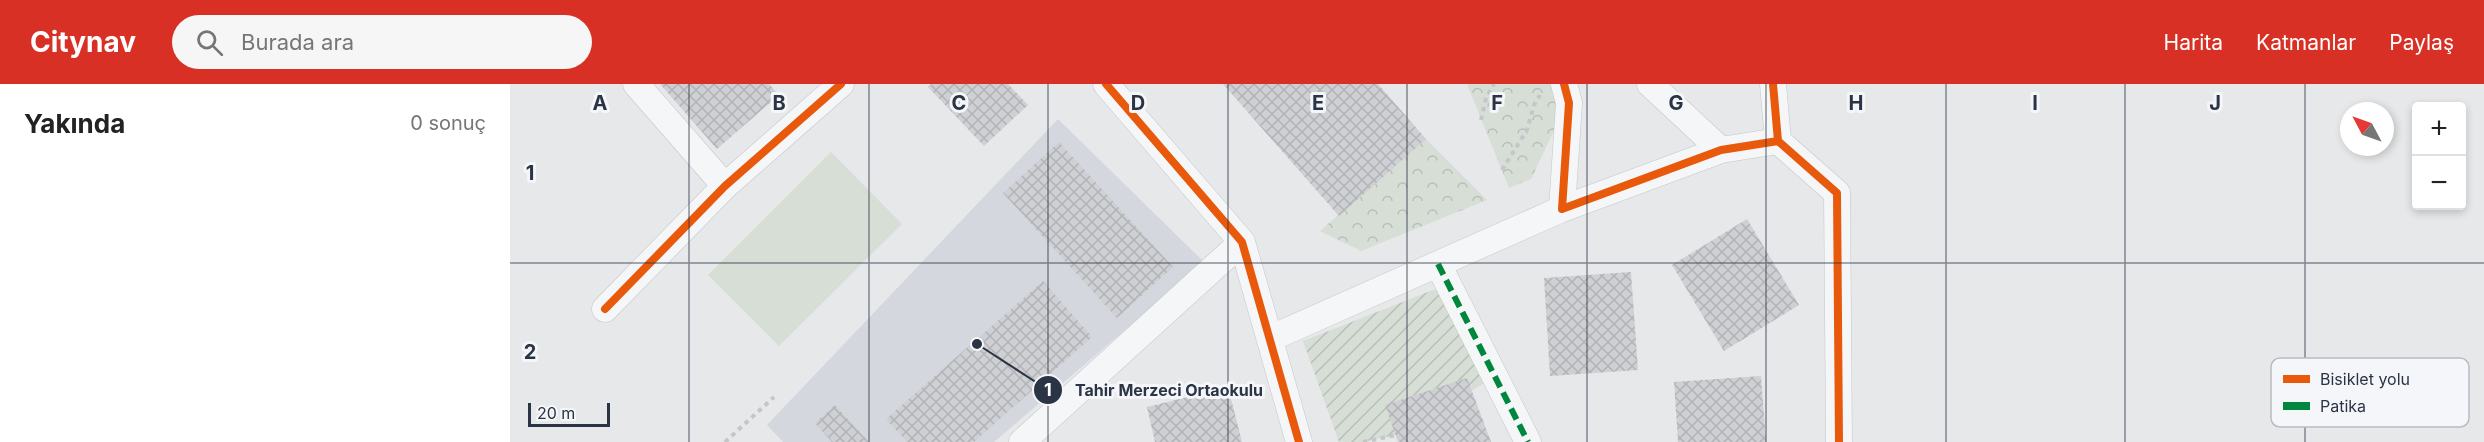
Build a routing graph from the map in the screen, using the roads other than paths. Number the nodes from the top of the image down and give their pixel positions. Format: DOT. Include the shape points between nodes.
graph roads {
  1 [pos="636,84"];
  2 [pos="841,84"];
  3 [pos="1106,84"];
  4 [pos="1650,84"];
  5 [pos="1773,84"];
  6 [pos="1553,87"];
  7 [pos="1778,141"];
  8 [pos="1721,150"];
  9 [pos="725,186"];
  10 [pos="1562,209"];
  11 [pos="1242,242"];
  12 [pos="1438,264"];
  13 [pos="605,309"];
  14 [pos="1271,338"];
  15 [pos="1022,442"];
  16 [pos="1299,442"];
  17 [pos="1528,442"];
  18 [pos="1839,442"];
  1 -- 9 [label="street"];
  2 -- 9 [label="street"];
  3 -- 11 [label="street"];
  4 -- 8 [label="street"];
  5 -- 7 [label="street"];
  6 -- 10 [label="street" via="1569,103"];
  7 -- 8 [label="street"];
  7 -- 18 [label="street" via="1837,193"];
  8 -- 10 [label="street"];
  9 -- 13 [label="street"];
  10 -- 12 [label="street"];
  11 -- 14 [label="street"];
  11 -- 15 [label="street"];
  12 -- 14 [label="street"];
  12 -- 17 [label="street"];
  14 -- 16 [label="street"];
}
